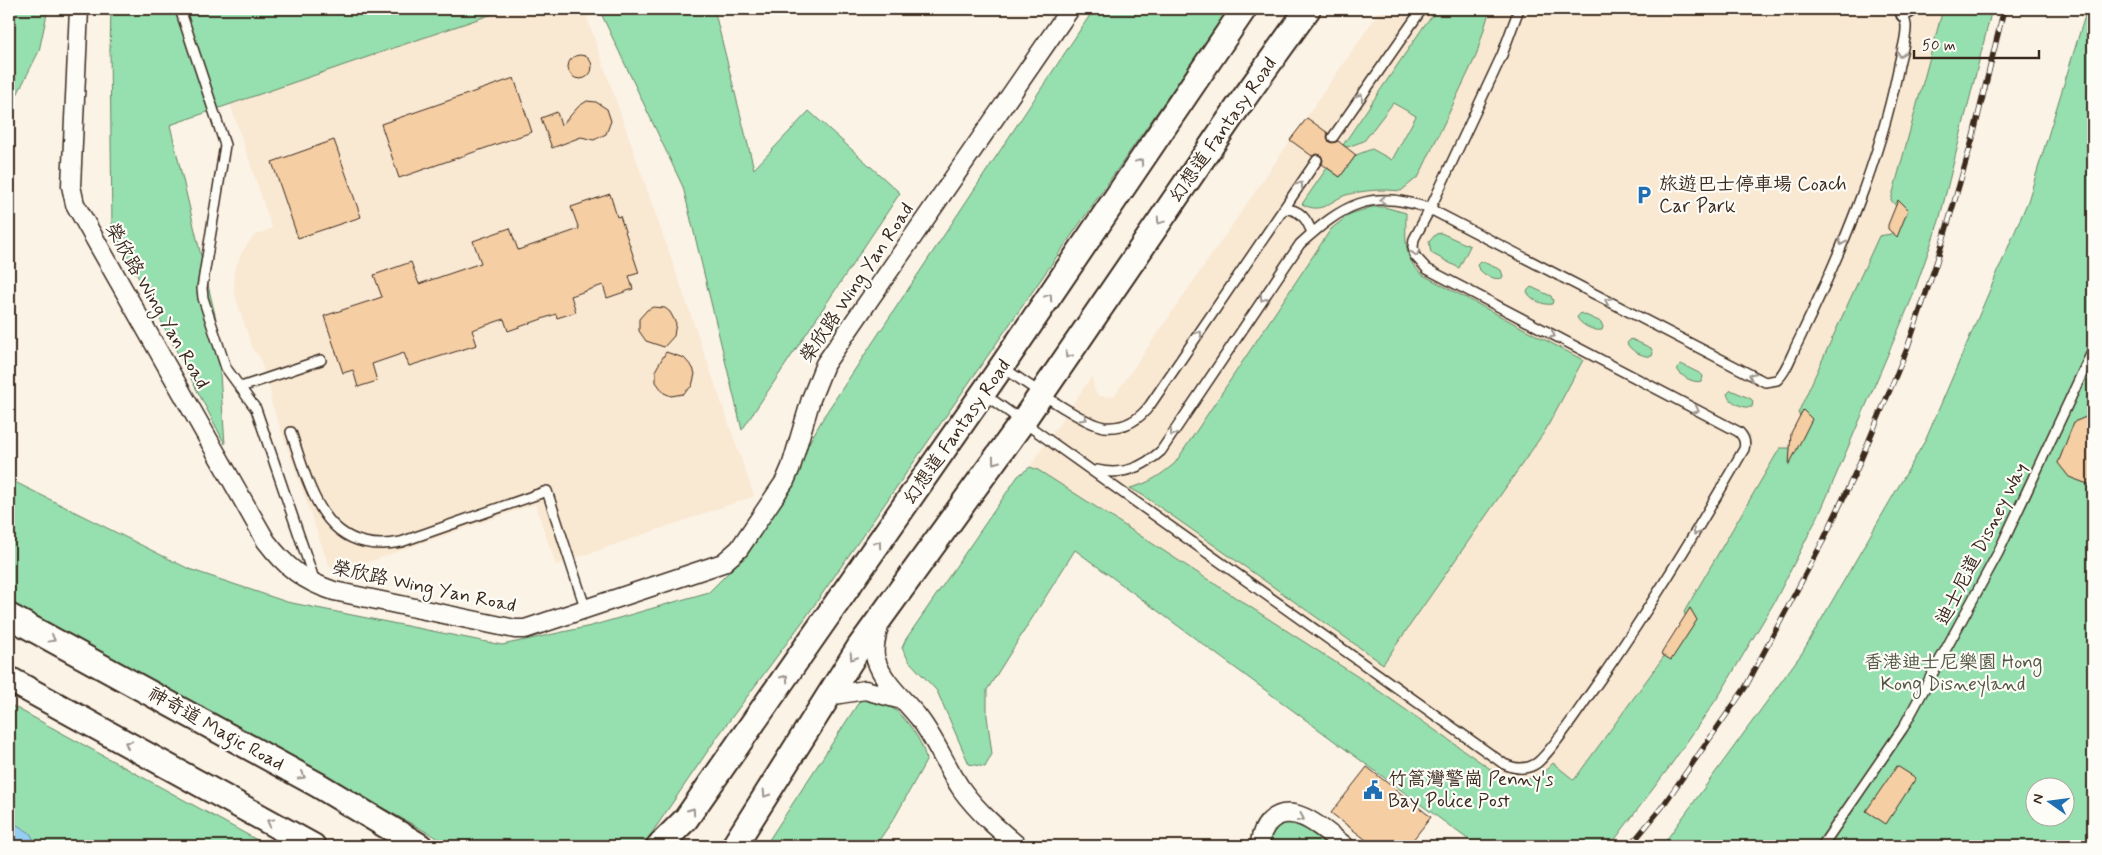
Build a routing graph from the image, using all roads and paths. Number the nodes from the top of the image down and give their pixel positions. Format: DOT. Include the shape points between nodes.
graph roads {
  1 [pos="79,9"];
  2 [pos="180,9"];
  3 [pos="1070,9"];
  4 [pos="1244,9"];
  5 [pos="1308,9"];
  6 [pos="1422,9"];
  7 [pos="1519,9"];
  8 [pos="1904,11"];
  9 [pos="1333,137"];
  10 [pos="1317,160"];
  11 [pos="1430,208"];
  12 [pos="1284,210"];
  13 [pos="1312,233"];
  14 [pos="2093,350"];
  15 [pos="321,360"];
  16 [pos="1002,366"];
  17 [pos="241,387"];
  18 [pos="1042,393"];
  19 [pos="983,394"];
  20 [pos="1023,421"];
  21 [pos="291,432"];
  22 [pos="1090,468"];
  23 [pos="316,585"];
  24 [pos="586,610"];
  25 [pos="9,616"];
  26 [pos="882,617"];
  27 [pos="9,679"];
  28 [pos="828,696"];
  29 [pos="902,700"];
  30 [pos="1266,826"];
  31 [pos="313,846"];
  32 [pos="420,846"];
  33 [pos="658,846"];
  34 [pos="734,846"];
  35 [pos="1018,846"];
  36 [pos="1251,846"];
  37 [pos="1260,846"];
  38 [pos="1345,846"];
  39 [pos="1822,846"];
  1 -- 23 [label="street, 榮欣路 Wing Yan Road" via="71,186 75,204 266,541 289,567"];
  2 -- 17 [label="lane, 榮欣路 Wing Yan Road" via="225,145 203,298 226,368"];
  3 -- 24 [label="street, 榮欣路 Wing Yan Road" via="825,364 785,482 739,549 723,563"];
  16 -- 4 [label="main road, 幻想道 Fantasy Road, one-way"];
  5 -- 18 [label="main road, 幻想道 Fantasy Road, one-way"];
  9 -- 6 [label="lane, one-way"];
  7 -- 11 [label="lane" via="1502,55"];
  8 -- 11 [label="lane, one-way" via="1906,30 1894,88 1868,173 1806,325 1780,378 1773,382 1765,382"];
  12 -- 10 [label="lane, one-way"];
  11 -- 13 [label="lane, one-way" via="1404,201 1358,203 1341,210"];
  11 -- 22 [label="lane, one-way" via="1414,238 1413,247 1415,256 1427,269 1739,432 1745,444 1648,608 1578,710 1534,765 1516,768 1504,764"];
  12 -- 13 [label="lane" via="1302,214"];
  18 -- 12 [label="lane, one-way" via="1103,427 1123,426 1139,418"];
  13 -- 22 [label="lane, one-way" via="1300,244 1161,451 1143,465 1121,472"];
  14 -- 39 [label="lane, 迪士尼道 Disney Way" via="1998,553 1903,728"];
  15 -- 17 [label="lane"];
  16 -- 18 [label="lane"];
  16 -- 19 [label="main road, 幻想道 Fantasy Road"];
  17 -- 23 [label="lane, 榮欣路 Wing Yan Road" via="256,410"];
  18 -- 20 [label="main road, 幻想道 Fantasy Road"];
  19 -- 20 [label="lane"];
  33 -- 19 [label="main road, 幻想道 Fantasy Road, one-way" via="686,820"];
  20 -- 22 [label="lane"];
  20 -- 26 [label="main road, 幻想道 Fantasy Road, one-way"];
  21 -- 24 [label="lane" via="321,511 335,528 362,541 401,542 547,491"];
  23 -- 24 [label="street, 榮欣路 Wing Yan Road" via="515,629 535,628"];
  25 -- 32 [label="main road, 神奇道 Magic Road, one-way" via="318,785"];
  26 -- 28 [label="main road, 幻想道 Fantasy Road, one-way"];
  26 -- 29 [label="street" via="875,658 883,676"];
  31 -- 27 [label="main road, one-way"];
  28 -- 29 [label="street" via="865,690"];
  28 -- 34 [label="main road, 幻想道 Fantasy Road, one-way"];
  29 -- 35 [label="street" via="919,718 962,790 982,815"];
  30 -- 36 [label="street"];
  30 -- 37 [label="street"];
  30 -- 38 [label="street, one-way" via="1279,815 1296,814"];
}
